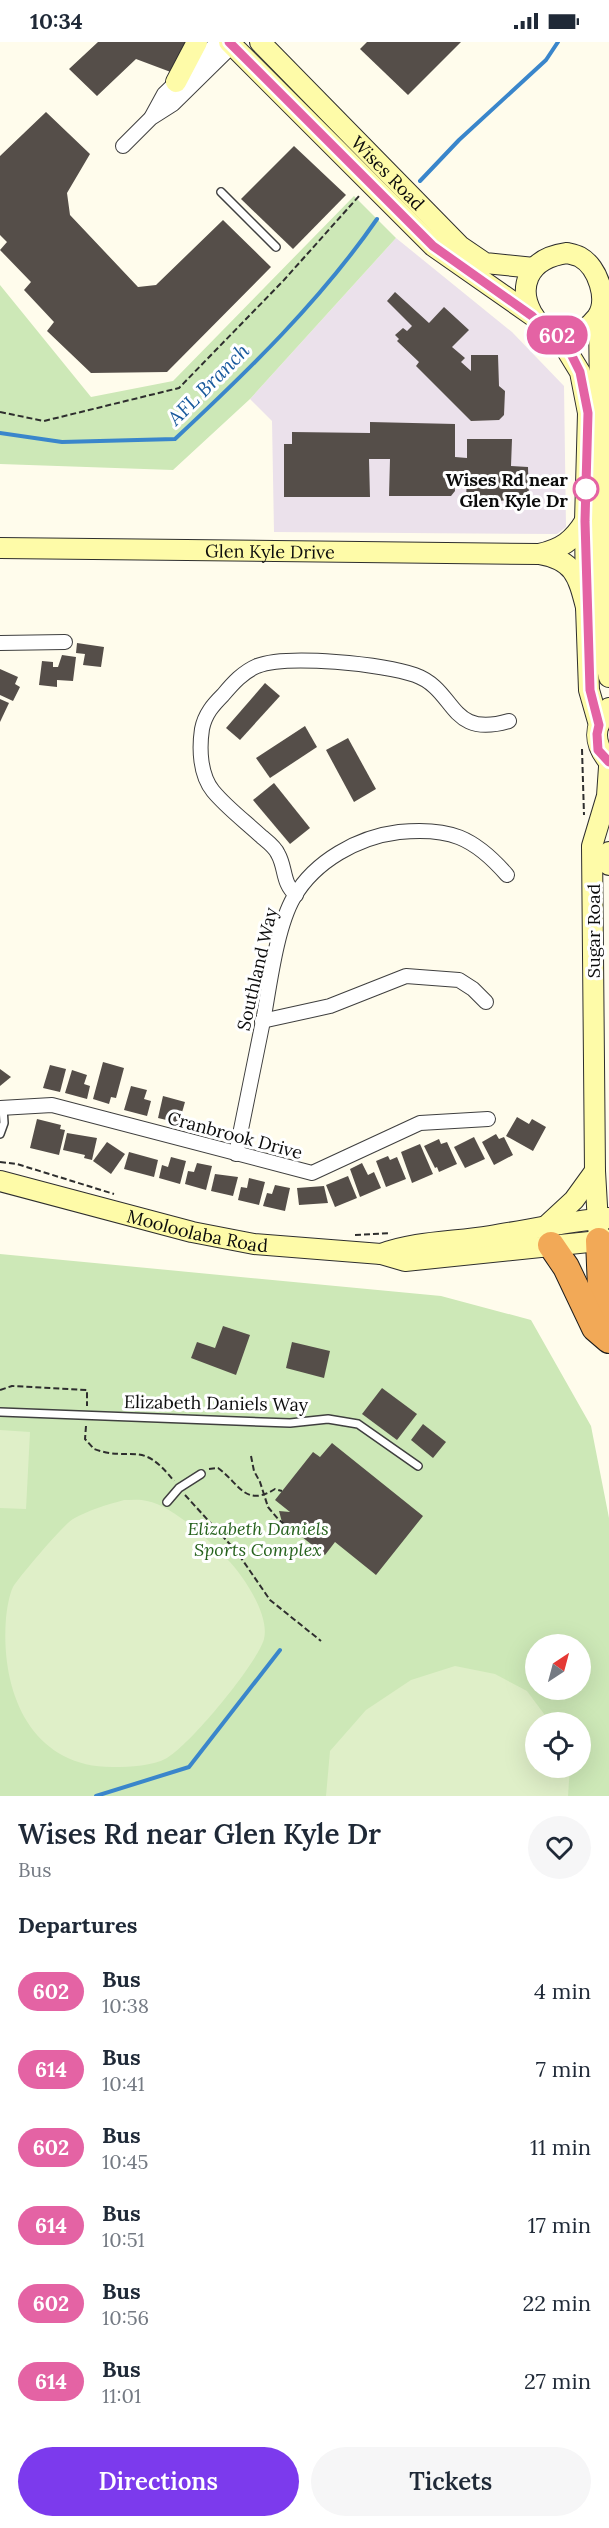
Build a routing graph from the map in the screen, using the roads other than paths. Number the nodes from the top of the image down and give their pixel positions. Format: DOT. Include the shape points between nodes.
graph roads {
  1 [pos="197,42"];
  2 [pos="260,42"];
  3 [pos="228,43"];
  4 [pos="176,82"];
  5 [pos="151,118"];
  6 [pos="123,146"];
  7 [pos="221,192"];
  8 [pos="276,247"];
  9 [pos="534,268"];
  10 [pos="599,315"];
  11 [pos="532,316"];
  12 [pos="558,336"];
  13 [pos="585,521"];
  14 [pos="0,548"];
  15 [pos="539,554"];
  16 [pos="586,607"];
  17 [pos="65,642"];
  18 [pos="0,643"];
  19 [pos="609,676"];
  20 [pos="609,708"];
  21 [pos="509,721"];
  22 [pos="599,725"];
  23 [pos="609,762"];
  24 [pos="609,767"];
  25 [pos="609,852"];
  26 [pos="609,865"];
  27 [pos="507,875"];
  28 [pos="296,894"];
  29 [pos="486,1002"];
  30 [pos="262,1021"];
  31 [pos="2,1108"];
  32 [pos="488,1119"];
  33 [pos="0,1134"];
  34 [pos="236,1154"];
  35 [pos="594,1171"];
  36 [pos="0,1181"];
  37 [pos="10,1187"];
  38 [pos="603,1229"];
  39 [pos="549,1235"];
  40 [pos="609,1335"];
  41 [pos="609,1340"];
  42 [pos="0,1412"];
  43 [pos="418,1466"];
  44 [pos="204,1472"];
  45 [pos="167,1502"];
  1 -- 4 [label="main road"];
  2 -- 9 [label="main road, Wises Road" via="460,246 485,263"];
  3 -- 4 [label="street"];
  3 -- 5 [label="street" via="173,104"];
  3 -- 11 [label="main road, Wises Road" via="433,246"];
  4 -- 5 [label="street" via="164,94"];
  5 -- 6 [label="street"];
  7 -- 8 [label="lane"];
  9 -- 10 [label="main road" via="553,255 567,253 580,257 590,265 601,287"];
  9 -- 11 [label="main road" via="525,294"];
  10 -- 12 [label="main road" via="585,330"];
  10 -- 19 [label="main road" via="603,650"];
  11 -- 12 [label="main road"];
  12 -- 13 [label="main road" via="580,372 585,391"];
  13 -- 15 [label="main road" via="563,547"];
  13 -- 16 [label="main road"];
  14 -- 15 [label="main road, Glen Kyle Drive"];
  15 -- 16 [label="main road" via="552,556 571,567"];
  16 -- 22 [label="main road" via="590,690"];
  17 -- 18 [label="street"];
  20 -- 22 [label="main road"];
  21 -- 28 [label="street" via="492,726 465,719 429,682 405,672 348,663 285,661 257,666 240,677 211,707 205,719 201,743 203,769 216,794 279,854 287,885"];
  22 -- 23 [label="main road" via="598,750"];
  24 -- 35 [label="main road, Sugar Road" via="607,796 592,846"];
  25 -- 26 [label="main road, Sugar Road"];
  27 -- 28 [label="street, Southland Way" via="470,841 451,834 411,831 363,841 342,851"];
  28 -- 30 [label="street, Southland Way" via="278,945"];
  29 -- 30 [label="street" via="459,980 406,976 330,1006"];
  30 -- 34 [label="street, Southland Way"];
  31 -- 33 [label="lane" via="4,1123"];
  31 -- 34 [label="street, Cranbrook Drive" via="52,1105"];
  32 -- 34 [label="street, Cranbrook Drive" via="420,1123 312,1173"];
  35 -- 38 [label="main road, Sugar Road"];
  35 -- 39 [label="main road"];
  36 -- 37 [label="main road, Mooloolaba Road"];
  37 -- 39 [label="main road, Mooloolaba Road" via="254,1244 381,1254 405,1261"];
  38 -- 39 [label="main road, Mooloolaba Road"];
  38 -- 40 [label="highway" via="601,1288"];
  39 -- 41 [label="highway" via="595,1328"];
  42 -- 43 [label="lane, Elizabeth Daniels Way" via="290,1422 328,1419 358,1424"];
  44 -- 45 [label="lane" via="179,1488"];
}
